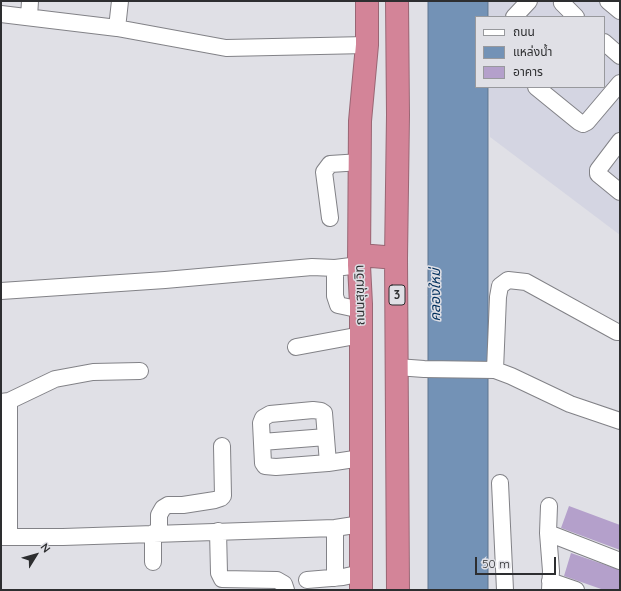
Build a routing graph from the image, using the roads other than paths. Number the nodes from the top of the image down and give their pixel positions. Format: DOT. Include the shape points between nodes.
graph roads {
  1 [pos="30,1"];
  2 [pos="120,1"];
  3 [pos="367,1"];
  4 [pos="397,1"];
  5 [pos="529,1"];
  6 [pos="608,1"];
  7 [pos="561,2"];
  8 [pos="620,11"];
  9 [pos="1,14"];
  10 [pos="515,16"];
  11 [pos="575,16"];
  12 [pos="29,17"];
  13 [pos="117,28"];
  14 [pos="605,43"];
  15 [pos="367,45"];
  16 [pos="620,56"];
  17 [pos="620,83"];
  18 [pos="537,88"];
  19 [pos="620,141"];
  20 [pos="361,162"];
  21 [pos="620,192"];
  22 [pos="330,218"];
  23 [pos="396,258"];
  24 [pos="360,260"];
  25 [pos="335,268"];
  26 [pos="1,291"];
  27 [pos="361,304"];
  28 [pos="620,332"];
  29 [pos="361,335"];
  30 [pos="296,347"];
  31 [pos="397,367"];
  32 [pos="493,370"];
  33 [pos="140,371"];
  34 [pos="5,401"];
  35 [pos="620,421"];
  36 [pos="326,437"];
  37 [pos="262,442"];
  38 [pos="222,446"];
  39 [pos="361,458"];
  40 [pos="328,463"];
  41 [pos="500,483"];
  42 [pos="549,506"];
  43 [pos="361,524"];
  44 [pos="335,528"];
  45 [pos="218,531"];
  46 [pos="156,533"];
  47 [pos="548,533"];
  48 [pos="5,536"];
  49 [pos="620,561"];
  50 [pos="153,562"];
  51 [pos="307,580"];
  52 [pos="349,582"];
  53 [pos="550,585"];
  54 [pos="286,590"];
  55 [pos="398,590"];
  56 [pos="505,590"];
  57 [pos="576,590"];
  1 -- 12 [label="street"];
  2 -- 13 [label="street"];
  3 -- 15 [label="highway, ถนนสุขุมวิท"];
  4 -- 23 [label="highway, 3"];
  5 -- 10 [label="street"];
  6 -- 8 [label="street"];
  7 -- 11 [label="street"];
  9 -- 12 [label="street"];
  12 -- 13 [label="street"];
  13 -- 15 [label="street" via="226,48"];
  14 -- 16 [label="street"];
  15 -- 20 [label="highway, ถนนสุขุมวิท" via="360,121"];
  17 -- 18 [label="street" via="583,124"];
  19 -- 21 [label="street" via="598,170 598,174"];
  20 -- 22 [label="street" via="330,164 324,172"];
  20 -- 24 [label="highway, ถนนสุขุมวิท"];
  23 -- 24 [label="highway"];
  23 -- 31 [label="highway, 3"];
  24 -- 25 [label="street"];
  24 -- 27 [label="highway, ถนนสุขุมวิท"];
  25 -- 26 [label="street" via="312,266 165,280"];
  25 -- 27 [label="street" via="335,296 338,305 352,308"];
  27 -- 29 [label="highway, ถนนสุขุมวิท"];
  28 -- 32 [label="street" via="526,282 508,280 500,286 498,297"];
  29 -- 30 [label="street"];
  29 -- 39 [label="highway, ถนนสุขุมวิท"];
  31 -- 32 [label="street"];
  31 -- 55 [label="highway, 3"];
  32 -- 35 [label="street" via="570,404"];
  33 -- 34 [label="street" via="93,372 56,379"];
  34 -- 48 [label="street"];
  36 -- 37 [label="street"];
  36 -- 37 [label="street" via="324,413 313,410 266,415 261,423"];
  36 -- 40 [label="street"];
  37 -- 40 [label="street" via="265,466"];
  38 -- 46 [label="street" via="223,496 215,500 168,505 159,515"];
  39 -- 40 [label="street"];
  39 -- 43 [label="highway, ถนนสุขุมวิท"];
  41 -- 56 [label="street"];
  42 -- 47 [label="street"];
  43 -- 44 [label="street"];
  43 -- 52 [label="highway, ถนนสุขุมวิท"];
  44 -- 45 [label="street"];
  44 -- 52 [label="street"];
  45 -- 46 [label="street"];
  45 -- 54 [label="street" via="219,573 222,579 277,580 284,584"];
  46 -- 48 [label="street" via="63,537"];
  46 -- 50 [label="street"];
  47 -- 49 [label="street"];
  47 -- 53 [label="street"];
  51 -- 52 [label="street"];
  53 -- 57 [label="street"];
}
